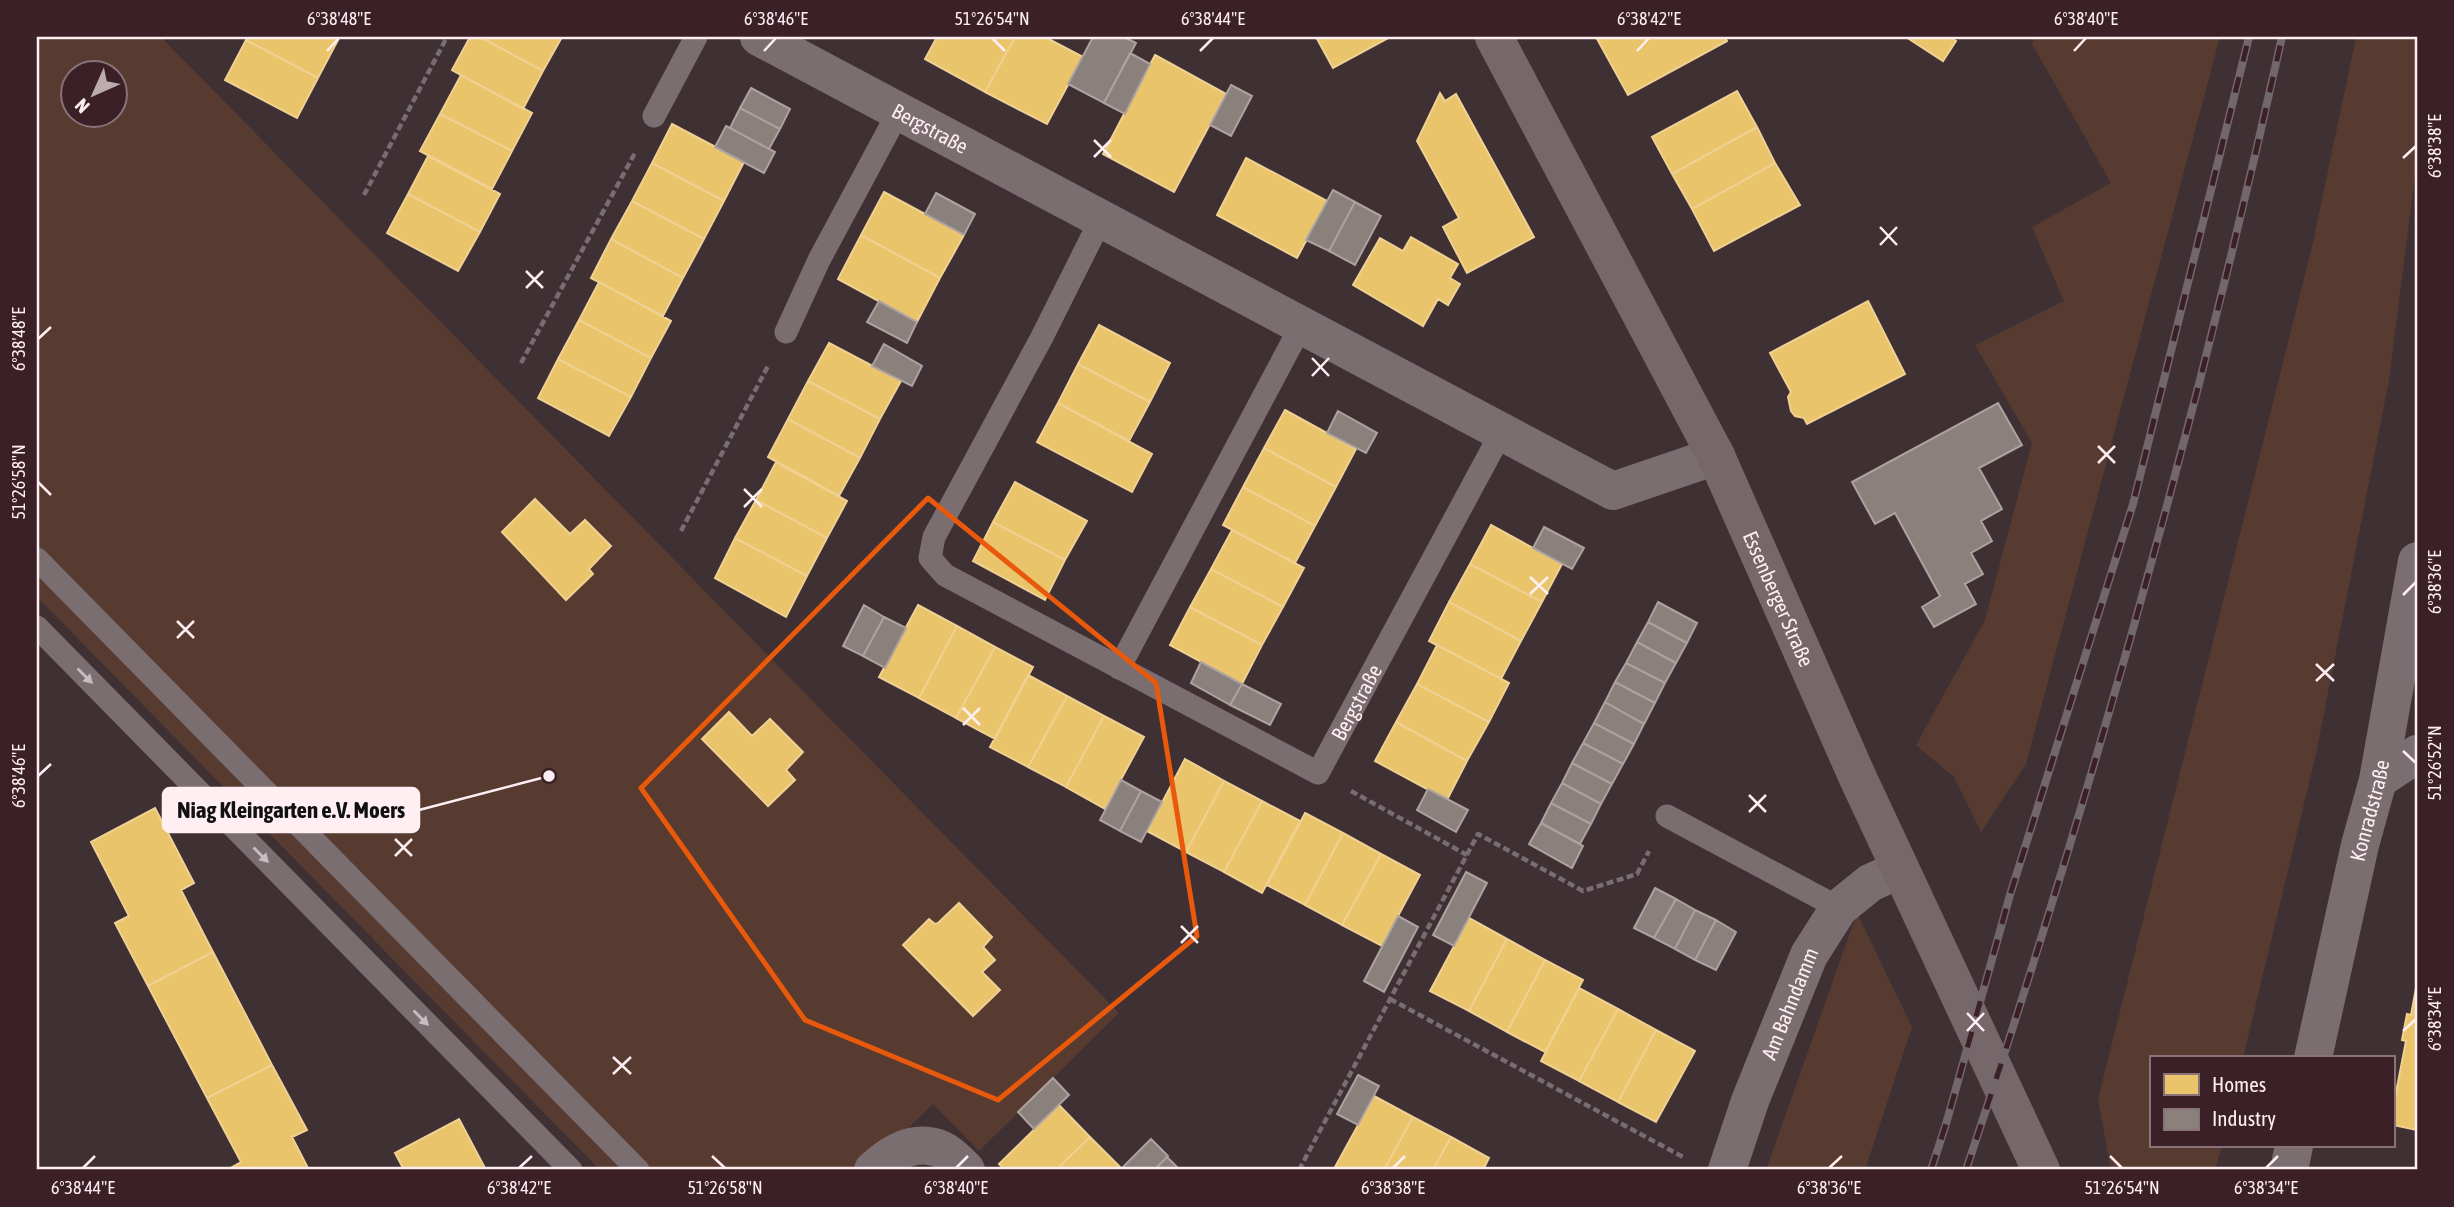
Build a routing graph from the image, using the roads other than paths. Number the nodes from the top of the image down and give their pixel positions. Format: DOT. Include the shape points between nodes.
graph roads {
  1 [pos="696,37"];
  2 [pos="759,37"];
  3 [pos="1494,37"];
  4 [pos="899,111"];
  5 [pos="654,116"];
  6 [pos="1101,219"];
  7 [pos="1301,326"];
  8 [pos="786,332"];
  9 [pos="1501,433"];
  10 [pos="1716,456"];
  11 [pos="37,559"];
  12 [pos="2417,561"];
  13 [pos="37,627"];
  14 [pos="1119,668"];
  15 [pos="2417,754"];
  16 [pos="2378,780"];
  17 [pos="1667,816"];
  18 [pos="1900,869"];
  19 [pos="1839,908"];
  20 [pos="2314,1056"];
  21 [pos="2294,1148"];
  22 [pos="572,1170"];
  23 [pos="638,1170"];
  24 [pos="873,1170"];
  25 [pos="966,1170"];
  26 [pos="1727,1170"];
  27 [pos="2041,1170"];
  28 [pos="2289,1170"];
  1 -- 5 [label="lane"];
  2 -- 4 [label="street, Bergstraße"];
  3 -- 10 [label="street, Essenberger Straße"];
  4 -- 6 [label="street, Bergstraße"];
  4 -- 8 [label="lane"];
  6 -- 7 [label="street, Bergstraße"];
  6 -- 14 [label="lane" via="934,537 930,558 945,575"];
  7 -- 9 [label="street, Bergstraße"];
  7 -- 14 [label="lane"];
  9 -- 10 [label="street, Bergstraße" via="1612,491"];
  9 -- 14 [label="lane, Bergstraße" via="1318,774"];
  10 -- 18 [label="street, Essenberger Straße"];
  11 -- 23 [label="lane"];
  12 -- 16 [label="street, Konradstraße"];
  13 -- 22 [label="lane, one-way"];
  15 -- 16 [label="street"];
  16 -- 20 [label="street, Konradstraße"];
  17 -- 19 [label="lane"];
  18 -- 19 [label="street, Am Bahndamm" via="1870,883"];
  18 -- 27 [label="street, Essenberger Straße"];
  19 -- 26 [label="street, Am Bahndamm" via="1809,956"];
  21 -- 28 [label="street"];
  24 -- 25 [label="street" via="887,1157 908,1148 935,1147"];
}
